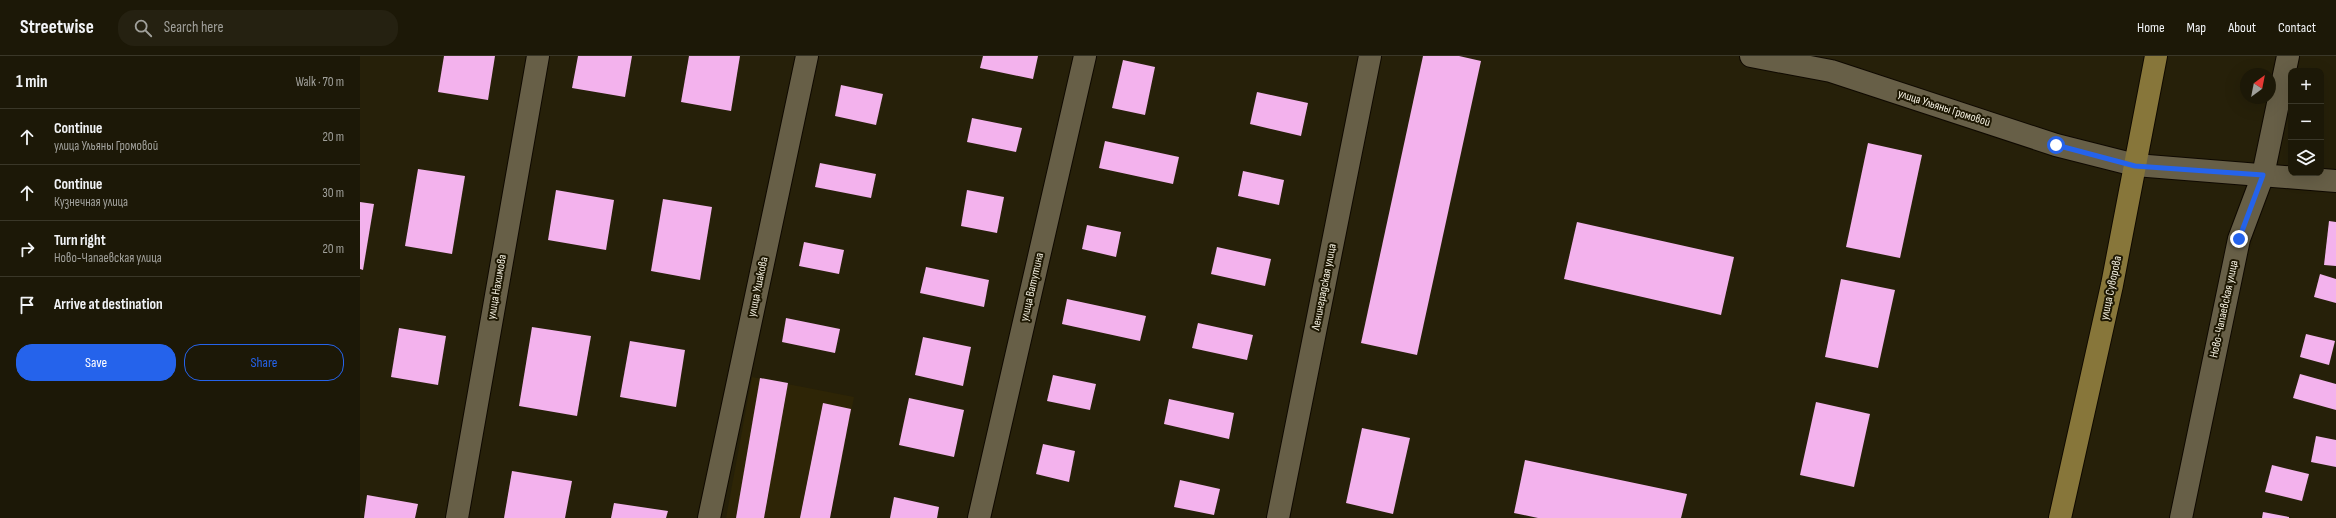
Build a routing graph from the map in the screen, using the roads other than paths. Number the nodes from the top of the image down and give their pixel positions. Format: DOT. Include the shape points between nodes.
graph roads {
  1 [pos="538,56"];
  2 [pos="807,56"];
  3 [pos="1085,56"];
  4 [pos="1370,56"];
  5 [pos="1751,56"];
  6 [pos="2156,56"];
  7 [pos="2288,56"];
  8 [pos="2135,166"];
  9 [pos="2263,175"];
  10 [pos="2336,181"];
  11 [pos="457,518"];
  12 [pos="709,518"];
  13 [pos="979,518"];
  14 [pos="1278,518"];
  15 [pos="2060,518"];
  16 [pos="2181,518"];
  1 -- 11 [label="street, улица Нахимова"];
  2 -- 12 [label="street, улица Ушакова"];
  3 -- 13 [label="street, улица Ватутина"];
  4 -- 14 [label="street, Ленинградская улица"];
  5 -- 8 [label="street, улица Ульяны Громовой" via="1831,71 2056,145"];
  6 -- 8 [label="main road, улица Суворова"];
  7 -- 9 [label="street, Ново-Чапаевская улица"];
  8 -- 9 [label="street, улица Ульяны Громовой"];
  8 -- 15 [label="main road, улица Суворова" via="2112,285"];
  9 -- 10 [label="street, улица Ульяны Громовой"];
  9 -- 16 [label="street, Ново-Чапаевская улица" via="2239,239"];
}
